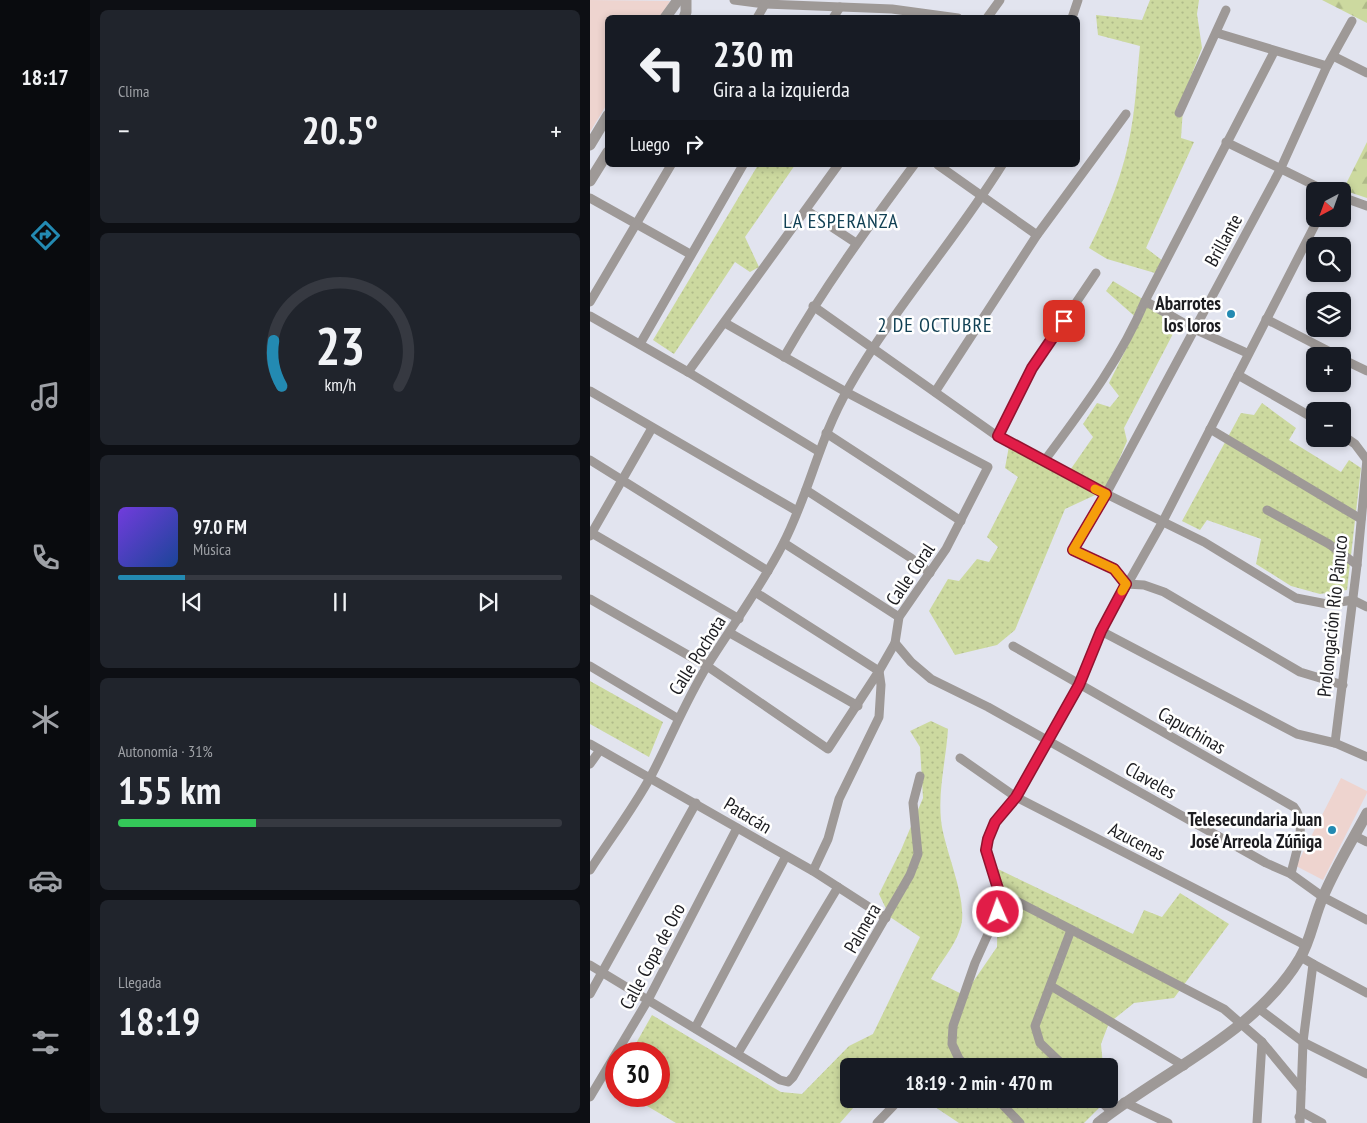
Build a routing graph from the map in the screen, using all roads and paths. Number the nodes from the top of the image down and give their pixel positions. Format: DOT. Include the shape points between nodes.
graph roads {
  1 [pos="678,0"];
  2 [pos="686,0"];
  3 [pos="734,0"];
  4 [pos="1000,0"];
  5 [pos="1078,0"];
  6 [pos="792,2"];
  7 [pos="765,4"];
  8 [pos="893,4"];
  9 [pos="840,7"];
  10 [pos="1226,10"];
  11 [pos="667,15"];
  12 [pos="685,15"];
  13 [pos="759,15"];
  14 [pos="835,15"];
  15 [pos="937,15"];
  16 [pos="989,15"];
  17 [pos="1073,15"];
  18 [pos="1352,20"];
  19 [pos="1216,33"];
  20 [pos="1274,52"];
  21 [pos="1333,56"];
  22 [pos="1327,66"];
  23 [pos="1367,73"];
  24 [pos="1179,113"];
  25 [pos="1126,114"];
  26 [pos="605,120"];
  27 [pos="1226,142"];
  28 [pos="590,145"];
  29 [pos="605,157"];
  30 [pos="670,167"];
  31 [pos="742,167"];
  32 [pos="837,167"];
  33 [pos="913,167"];
  34 [pos="941,167"];
  35 [pos="1001,167"];
  36 [pos="1280,170"];
  37 [pos="590,181"];
  38 [pos="1306,182"];
  39 [pos="983,196"];
  40 [pos="590,198"];
  41 [pos="1351,200"];
  42 [pos="1367,206"];
  43 [pos="806,210"];
  44 [pos="635,224"];
  45 [pos="1313,228"];
  46 [pos="1037,235"];
  47 [pos="856,243"];
  48 [pos="690,254"];
  49 [pos="1096,273"];
  50 [pos="1145,300"];
  51 [pos="590,302"];
  52 [pos="813,306"];
  53 [pos="590,316"];
  54 [pos="1266,319"];
  55 [pos="725,323"];
  56 [pos="1194,329"];
  57 [pos="640,344"];
  58 [pos="872,347"];
  59 [pos="1320,347"];
  60 [pos="1247,353"];
  61 [pos="784,357"];
  62 [pos="1351,363"];
  63 [pos="1367,371"];
  64 [pos="688,372"];
  65 [pos="1238,375"];
  66 [pos="590,391"];
  67 [pos="846,392"];
  68 [pos="935,392"];
  69 [pos="1306,414"];
  70 [pos="652,428"];
  71 [pos="1210,429"];
  72 [pos="826,432"];
  73 [pos="998,436"];
  74 [pos="1351,441"];
  75 [pos="818,451"];
  76 [pos="590,460"];
  77 [pos="1045,460"];
  78 [pos="1367,460"];
  79 [pos="622,480"];
  80 [pos="806,490"];
  81 [pos="1106,494"];
  82 [pos="1267,510"];
  83 [pos="798,511"];
  84 [pos="1360,519"];
  85 [pos="961,521"];
  86 [pos="1162,523"];
  87 [pos="590,534"];
  88 [pos="784,543"];
  89 [pos="1357,565"];
  90 [pos="768,571"];
  91 [pos="930,573"];
  92 [pos="1126,584"];
  93 [pos="755,592"];
  94 [pos="590,599"];
  95 [pos="1353,600"];
  96 [pos="1367,607"];
  97 [pos="899,616"];
  98 [pos="739,619"];
  99 [pos="1101,631"];
  100 [pos="730,633"];
  101 [pos="896,643"];
  102 [pos="1013,646"];
  103 [pos="590,666"];
  104 [pos="707,666"];
  105 [pos="879,671"];
  106 [pos="1079,685"];
  107 [pos="1343,685"];
  108 [pos="858,706"];
  109 [pos="677,718"];
  110 [pos="1048,740"];
  111 [pos="1335,743"];
  112 [pos="590,744"];
  113 [pos="600,750"];
  114 [pos="1367,757"];
  115 [pos="960,758"];
  116 [pos="590,764"];
  117 [pos="920,776"];
  118 [pos="650,777"];
  119 [pos="1016,797"];
  120 [pos="696,803"];
  121 [pos="1367,813"];
  122 [pos="737,828"];
  123 [pos="1355,836"];
  124 [pos="1367,842"];
  125 [pos="786,856"];
  126 [pos="590,870"];
  127 [pos="813,871"];
  128 [pos="1291,874"];
  129 [pos="838,887"];
  130 [pos="999,892"];
  131 [pos="1323,897"];
  132 [pos="886,918"];
  133 [pos="1367,920"];
  134 [pos="1071,930"];
  135 [pos="1305,946"];
  136 [pos="1301,957"];
  137 [pos="1313,964"];
  138 [pos="590,965"];
  139 [pos="603,973"];
  140 [pos="1051,986"];
  141 [pos="1367,993"];
  142 [pos="590,994"];
  143 [pos="648,1000"];
  144 [pos="1258,1008"];
  145 [pos="1240,1023"];
  146 [pos="695,1028"];
  147 [pos="1262,1042"];
  148 [pos="1303,1042"];
  149 [pos="738,1054"];
  150 [pos="959,1058"];
  151 [pos="1056,1058"];
  152 [pos="1184,1066"];
  153 [pos="1367,1074"];
  154 [pos="1301,1089"];
  155 [pos="590,1097"];
  156 [pos="1124,1102"];
  157 [pos="891,1108"];
  158 [pos="1006,1108"];
  159 [pos="1108,1108"];
  160 [pos="1112,1112"];
  161 [pos="1302,1112"];
  162 [pos="877,1123"];
  163 [pos="1020,1123"];
  164 [pos="1098,1123"];
  165 [pos="1168,1123"];
  166 [pos="1257,1123"];
  167 [pos="1295,1123"];
  168 [pos="1300,1123"];
  169 [pos="1322,1123"];
  1 -- 11 [label="street"];
  2 -- 12 [label="street"];
  3 -- 7 [label="street"];
  4 -- 16 [label="street"];
  5 -- 17 [label="street"];
  6 -- 7 [label="street"];
  6 -- 9 [label="street"];
  7 -- 13 [label="street"];
  8 -- 9 [label="street"];
  8 -- 15 [label="street"];
  9 -- 14 [label="street"];
  10 -- 19 [label="street"];
  18 -- 21 [label="street, Brillante"];
  19 -- 20 [label="street"];
  19 -- 24 [label="street"];
  20 -- 22 [label="street"];
  20 -- 27 [label="street"];
  21 -- 22 [label="street, Brillante"];
  21 -- 23 [label="street"];
  22 -- 36 [label="street, Brillante"];
  25 -- 46 [label="street"];
  26 -- 28 [label="street"];
  27 -- 36 [label="street"];
  27 -- 50 [label="street"];
  29 -- 37 [label="street"];
  30 -- 44 [label="street"];
  31 -- 48 [label="street"];
  32 -- 43 [label="street"];
  33 -- 47 [label="street"];
  34 -- 39 [label="street"];
  35 -- 39 [label="street, Calle Pochota"];
  36 -- 38 [label="street"];
  36 -- 56 [label="street, Brillante"];
  39 -- 46 [label="street"];
  39 -- 58 [label="street, Calle Pochota"];
  40 -- 44 [label="street"];
  41 -- 42 [label="street"];
  43 -- 47 [label="street"];
  43 -- 55 [label="street"];
  44 -- 48 [label="street"];
  44 -- 51 [label="street"];
  45 -- 54 [label="street"];
  46 -- 68 [label="street"];
  47 -- 52 [label="street"];
  48 -- 57 [label="street"];
  49 -- 73 [label="street" via="1032,368"];
  50 -- 56 [label="street"];
  50 -- 77 [label="street" via="1137,320 1092,397"];
  52 -- 58 [label="street"];
  52 -- 61 [label="street"];
  53 -- 57 [label="street"];
  54 -- 59 [label="street"];
  54 -- 60 [label="street"];
  55 -- 61 [label="street"];
  55 -- 64 [label="street"];
  56 -- 60 [label="street"];
  56 -- 81 [label="street, Brillante"];
  57 -- 64 [label="street"];
  58 -- 67 [label="street, Calle Pochota"];
  58 -- 68 [label="street"];
  60 -- 65 [label="street"];
  61 -- 67 [label="street"];
  62 -- 63 [label="street"];
  64 -- 75 [label="street"];
  65 -- 69 [label="street"];
  65 -- 71 [label="street"];
  66 -- 70 [label="street"];
  67 -- 72 [label="street, Calle Pochota"];
  67 -- 85 [label="street, Calle Coral" via="988,467"];
  68 -- 73 [label="street"];
  70 -- 79 [label="street"];
  70 -- 83 [label="street"];
  71 -- 84 [label="street"];
  71 -- 86 [label="street"];
  72 -- 75 [label="street, Calle Pochota"];
  72 -- 85 [label="street"];
  73 -- 77 [label="street"];
  74 -- 78 [label="street"];
  75 -- 80 [label="street, Calle Pochota"];
  76 -- 79 [label="street"];
  77 -- 81 [label="street"];
  78 -- 84 [label="street, Prolongación Río Pánuco"];
  79 -- 87 [label="street"];
  79 -- 90 [label="street"];
  80 -- 83 [label="street, Calle Pochota"];
  80 -- 91 [label="street"];
  81 -- 86 [label="street"];
  81 -- 92 [label="street, Brillante" via="1073,550 1114,569"];
  82 -- 89 [label="street" via="1329,544"];
  83 -- 88 [label="street, Calle Pochota"];
  84 -- 89 [label="street, Prolongación Río Pánuco"];
  85 -- 91 [label="street, Calle Coral"];
  86 -- 92 [label="street"];
  86 -- 95 [label="street" via="1204,542 1296,598 1327,604"];
  87 -- 98 [label="street"];
  88 -- 90 [label="street, Calle Pochota"];
  88 -- 97 [label="street"];
  89 -- 95 [label="street, Prolongación Río Pánuco"];
  90 -- 93 [label="street, Calle Pochota"];
  91 -- 97 [label="street, Calle Coral"];
  92 -- 99 [label="street"];
  92 -- 107 [label="street" via="1144,585 1164,592 1300,672"];
  93 -- 98 [label="street, Calle Pochota"];
  93 -- 105 [label="street"];
  94 -- 104 [label="street"];
  95 -- 96 [label="street"];
  95 -- 107 [label="street, Prolongación Río Pánuco"];
  97 -- 101 [label="street, Calle Coral"];
  98 -- 100 [label="street, Calle Pochota"];
  99 -- 106 [label="street"];
  99 -- 111 [label="street" via="1297,734"];
  100 -- 104 [label="street, Calle Pochota"];
  100 -- 108 [label="street"];
  101 -- 105 [label="street, Calle Coral"];
  101 -- 110 [label="street, Claveles" via="931,679"];
  102 -- 106 [label="street, Capuchinas"];
  103 -- 109 [label="street"];
  104 -- 108 [label="street, Calle Coral" via="828,749"];
  104 -- 109 [label="street, Calle Pochota"];
  105 -- 108 [label="street, Calle Coral"];
  105 -- 127 [label="street" via="879,717 839,799 828,839"];
  106 -- 110 [label="street"];
  106 -- 128 [label="street, Capuchinas" via="1294,808 1301,823"];
  107 -- 111 [label="street, Prolongación Río Pánuco"];
  109 -- 118 [label="street, Calle Pochota"];
  110 -- 119 [label="street"];
  110 -- 128 [label="street, Claveles" via="1266,864"];
  111 -- 114 [label="street"];
  112 -- 113 [label="street, Patacán"];
  113 -- 116 [label="street"];
  113 -- 118 [label="street, Patacán"];
  115 -- 119 [label="street, Azucenas"];
  117 -- 132 [label="street, Palmera" via="913,803 918,854"];
  118 -- 120 [label="street, Patacán"];
  118 -- 126 [label="street, Calle Pochota"];
  119 -- 130 [label="street" via="995,822 986,850"];
  119 -- 135 [label="street, Azucenas"];
  120 -- 122 [label="street, Patacán"];
  120 -- 139 [label="street"];
  121 -- 123 [label="street"];
  122 -- 125 [label="street, Patacán"];
  122 -- 143 [label="street, Calle Copa de Oro"];
  123 -- 124 [label="street"];
  123 -- 131 [label="street"];
  125 -- 127 [label="street, Patacán"];
  125 -- 146 [label="street"];
  127 -- 129 [label="street, Patacán"];
  128 -- 131 [label="street, Claveles"];
  129 -- 132 [label="street, Patacán"];
  129 -- 149 [label="street"];
  130 -- 134 [label="street"];
  130 -- 150 [label="street" via="998,912 975,963 954,1026 952,1044"];
  131 -- 133 [label="street, Claveles"];
  131 -- 135 [label="street"];
  132 -- 149 [label="street, Palmera" via="794,1077 788,1082 780,1080"];
  134 -- 140 [label="street"];
  134 -- 145 [label="street" via="1207,998"];
  135 -- 136 [label="street"];
  136 -- 137 [label="street"];
  136 -- 144 [label="street"];
  137 -- 141 [label="street"];
  137 -- 148 [label="street"];
  138 -- 139 [label="street"];
  139 -- 142 [label="street"];
  139 -- 143 [label="street"];
  140 -- 151 [label="street" via="1035,1026 1040,1043"];
  140 -- 152 [label="street"];
  143 -- 146 [label="street"];
  143 -- 155 [label="street, Calle Copa de Oro"];
  144 -- 145 [label="street"];
  144 -- 148 [label="street"];
  145 -- 147 [label="street"];
  145 -- 152 [label="street"];
  146 -- 149 [label="street"];
  147 -- 154 [label="street"];
  147 -- 166 [label="street"];
  148 -- 153 [label="street"];
  148 -- 154 [label="street"];
  152 -- 156 [label="street"];
  154 -- 161 [label="street"];
  156 -- 160 [label="street"];
  156 -- 165 [label="street"];
  157 -- 162 [label="street"];
  158 -- 163 [label="street"];
  159 -- 160 [label="street"];
  160 -- 164 [label="street"];
  161 -- 167 [label="street"];
  161 -- 168 [label="street"];
  161 -- 169 [label="street"];
}
